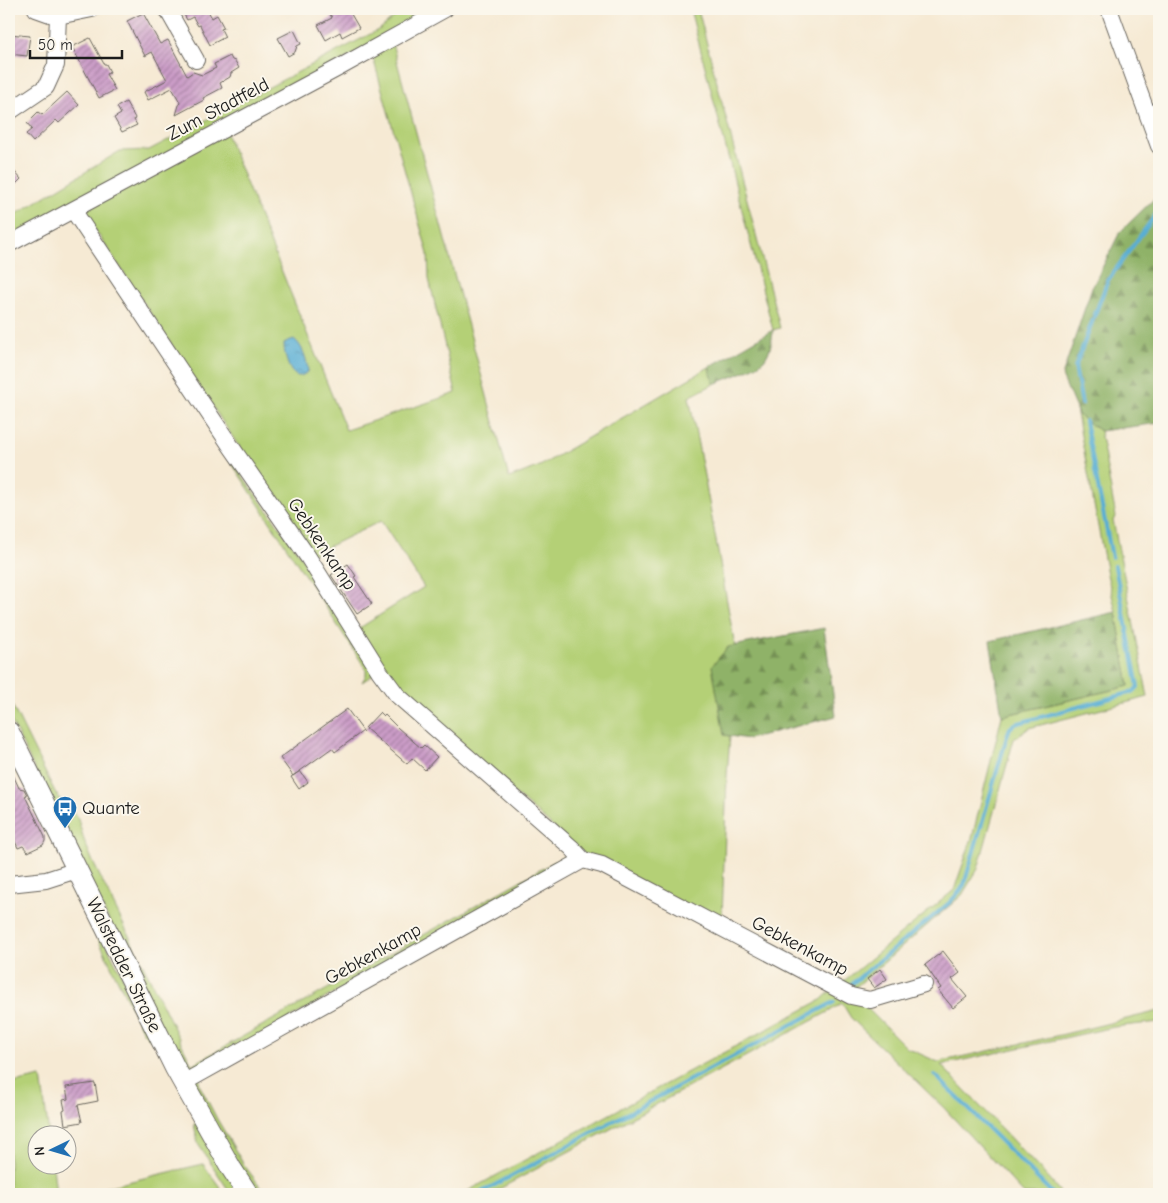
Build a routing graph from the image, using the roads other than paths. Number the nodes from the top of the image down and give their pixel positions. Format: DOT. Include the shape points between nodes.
graph roads {
  1 [pos="36,9"];
  2 [pos="92,9"];
  3 [pos="167,9"];
  4 [pos="445,9"];
  5 [pos="1109,9"];
  6 [pos="58,16"];
  7 [pos="196,60"];
  8 [pos="9,112"];
  9 [pos="1159,146"];
  10 [pos="73,210"];
  11 [pos="9,244"];
  12 [pos="9,732"];
  13 [pos="583,860"];
  14 [pos="77,870"];
  15 [pos="9,884"];
  16 [pos="924,984"];
  17 [pos="183,1083"];
  18 [pos="248,1194"];
  1 -- 6 [label="street"];
  2 -- 6 [label="street"];
  3 -- 7 [label="street"];
  4 -- 10 [label="street, Zum Stadtfeld"];
  5 -- 9 [label="street"];
  6 -- 8 [label="street" via="56,66 46,87"];
  10 -- 11 [label="street, Zum Stadtfeld"];
  10 -- 13 [label="street, Gebkenkamp" via="308,557 397,695"];
  12 -- 14 [label="main road, Walstedder Straße"];
  13 -- 16 [label="street, Gebkenkamp" via="602,865 851,996 870,1000"];
  13 -- 17 [label="street, Gebkenkamp"];
  14 -- 15 [label="street" via="46,880"];
  14 -- 17 [label="main road, Walstedder Straße"];
  17 -- 18 [label="main road, Walstedder Straße"];
}
